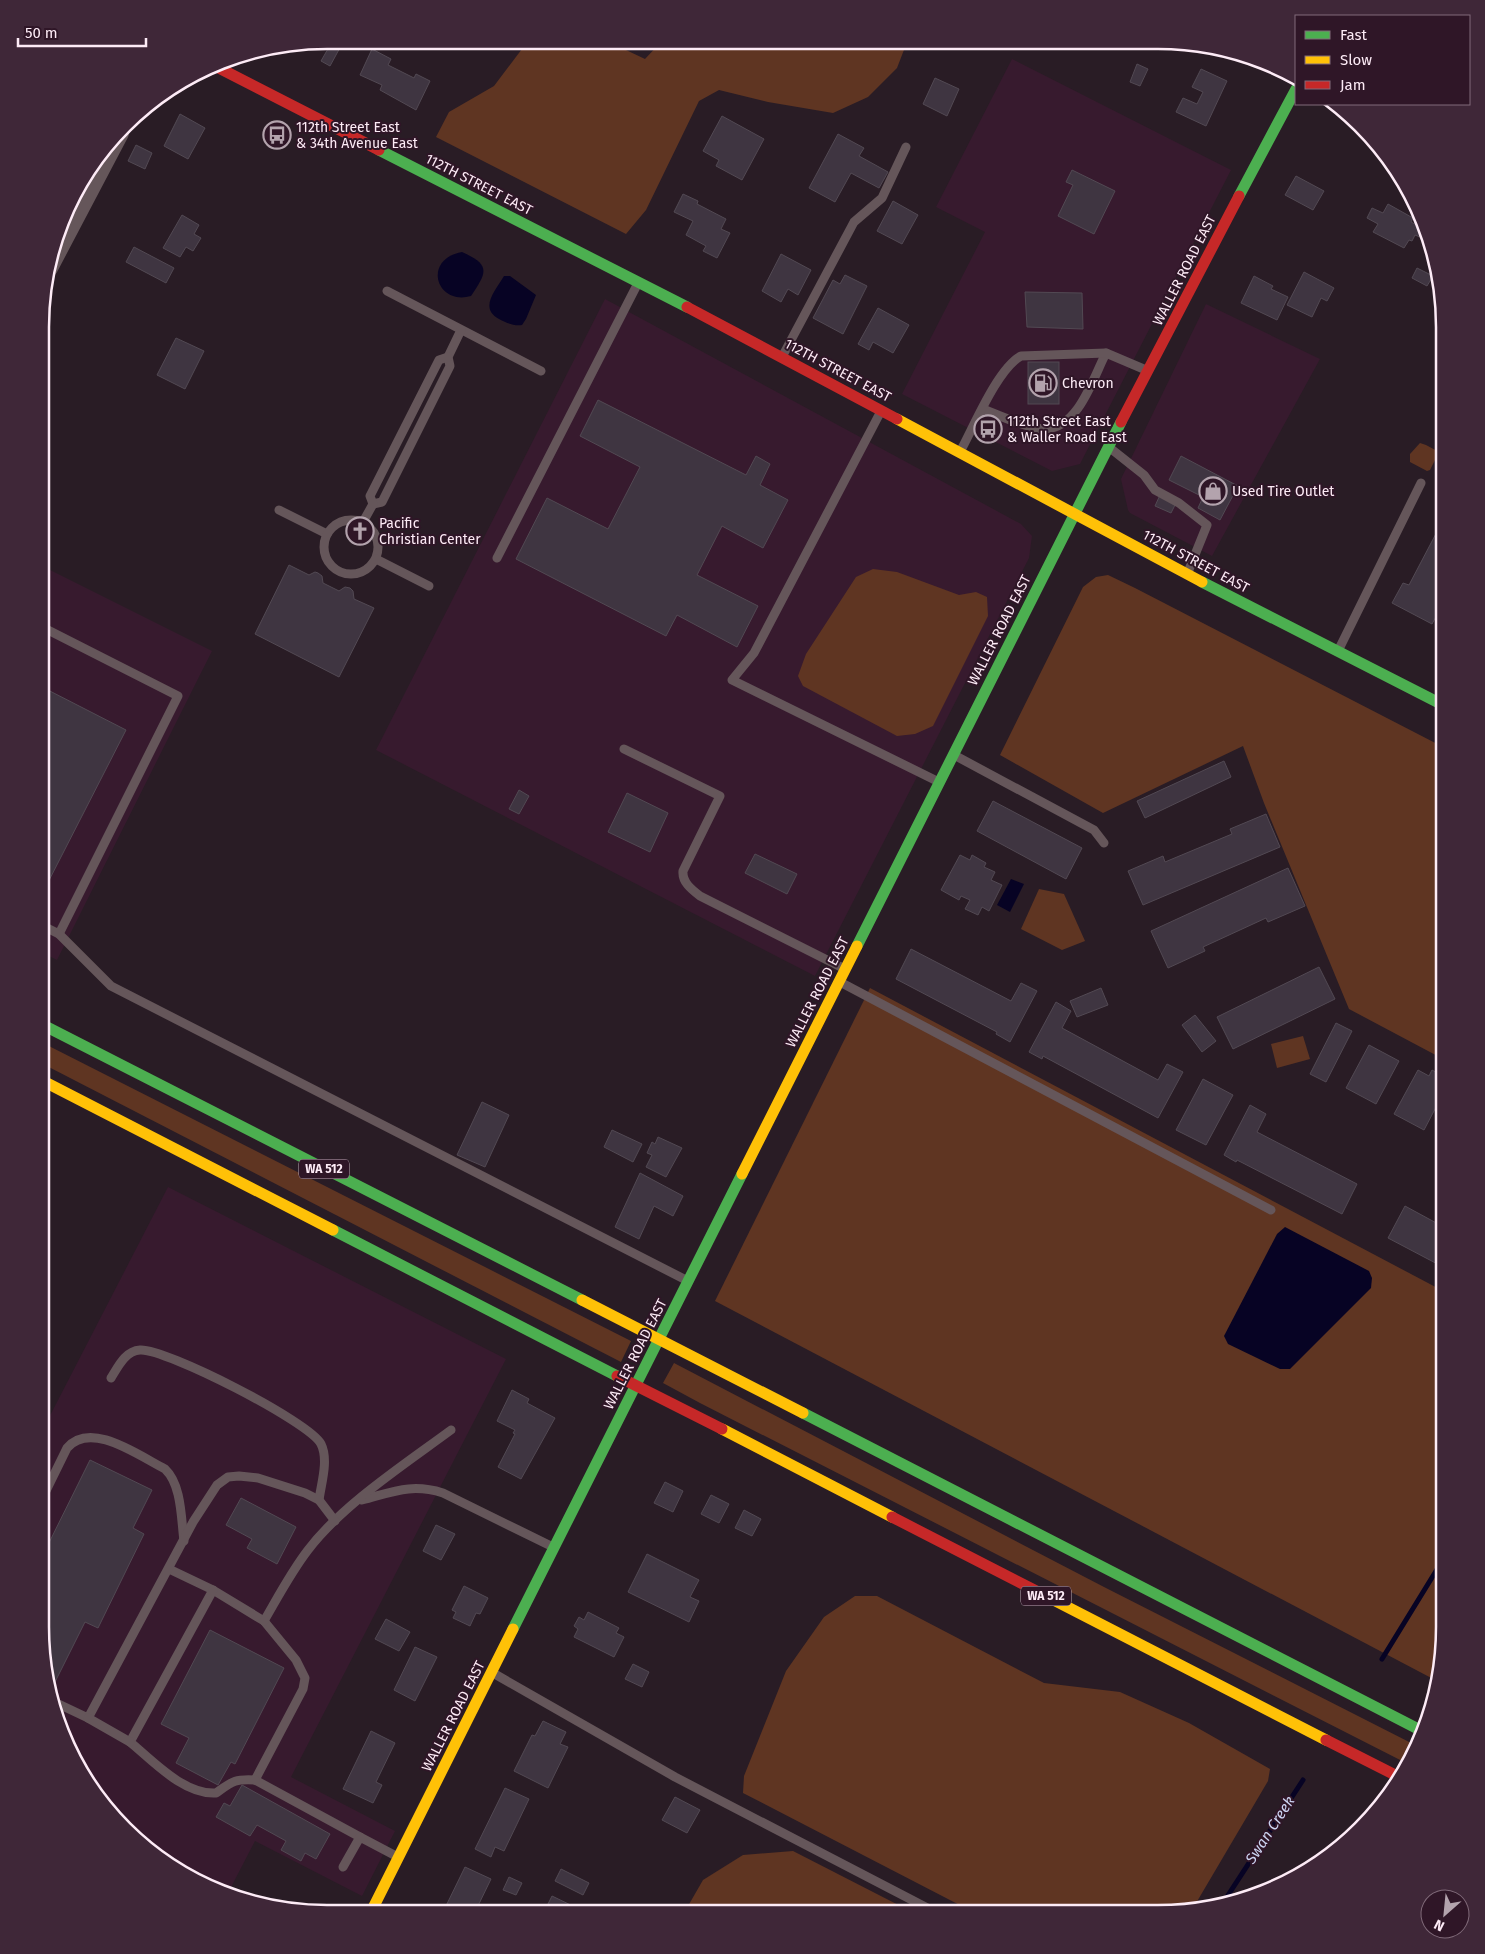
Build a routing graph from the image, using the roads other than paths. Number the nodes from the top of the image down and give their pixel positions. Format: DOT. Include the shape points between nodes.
graph roads {
  1 [pos="222,69"];
  2 [pos="1295,91"];
  3 [pos="906,147"];
  4 [pos="110,152"];
  5 [pos="59,251"];
  6 [pos="638,282"];
  7 [pos="387,291"];
  8 [pos="461,330"];
  9 [pos="1106,353"];
  10 [pos="448,357"];
  11 [pos="782,357"];
  12 [pos="541,371"];
  13 [pos="1148,372"];
  14 [pos="882,410"];
  15 [pos="983,410"];
  16 [pos="1109,447"];
  17 [pos="960,452"];
  18 [pos="1421,483"];
  19 [pos="373,504"];
  20 [pos="279,510"];
  21 [pos="1074,513"];
  22 [pos="363,522"];
  23 [pos="327,534"];
  24 [pos="497,558"];
  25 [pos="376,559"];
  26 [pos="1187,574"];
  27 [pos="429,586"];
  28 [pos="49,631"];
  29 [pos="1338,651"];
  30 [pos="1436,701"];
  31 [pos="624,749"];
  32 [pos="953,755"];
  33 [pos="939,782"];
  34 [pos="1104,842"];
  35 [pos="49,929"];
  36 [pos="59,934"];
  37 [pos="845,969"];
  38 [pos="839,982"];
  39 [pos="49,1028"];
  40 [pos="49,1084"];
  41 [pos="1271,1210"];
  42 [pos="688,1281"];
  43 [pos="111,1378"];
  44 [pos="451,1430"];
  45 [pos="49,1485"];
  46 [pos="319,1500"];
  47 [pos="357,1502"];
  48 [pos="335,1521"];
  49 [pos="184,1541"];
  50 [pos="554,1548"];
  51 [pos="169,1569"];
  52 [pos="213,1590"];
  53 [pos="264,1621"];
  54 [pos="492,1672"];
  55 [pos="59,1704"];
  56 [pos="88,1718"];
  57 [pos="1417,1729"];
  58 [pos="130,1742"];
  59 [pos="1394,1774"];
  60 [pos="255,1780"];
  61 [pos="360,1837"];
  62 [pos="398,1858"];
  63 [pos="343,1867"];
  64 [pos="374,1905"];
  65 [pos="922,1905"];
  1 -- 6 [label="main road, 112TH STREET EAST"];
  2 -- 13 [label="main road, WALLER ROAD EAST"];
  3 -- 11 [label="lane" via="882,198 854,222"];
  4 -- 5 [label="street"];
  6 -- 11 [label="main road, 112TH STREET EAST"];
  6 -- 24 [label="lane"];
  7 -- 8 [label="lane"];
  8 -- 10 [label="lane"];
  8 -- 12 [label="lane"];
  9 -- 13 [label="lane"];
  9 -- 15 [label="lane" via="1021,356 1002,373"];
  9 -- 15 [label="lane" via="1077,410 1059,425 1046,429 1033,427"];
  10 -- 19 [label="lane" via="450,366 387,493 382,502"];
  10 -- 19 [label="lane" via="439,360 430,377 370,496"];
  11 -- 14 [label="main road, 112TH STREET EAST"];
  13 -- 16 [label="main road, WALLER ROAD EAST"];
  14 -- 17 [label="main road, 112TH STREET EAST"];
  14 -- 33 [label="lane" via="754,653 732,680"];
  15 -- 17 [label="lane"];
  16 -- 21 [label="main road, WALLER ROAD EAST"];
  16 -- 26 [label="lane" via="1144,475 1155,490 1179,503 1207,525"];
  17 -- 21 [label="main road, 112TH STREET EAST"];
  18 -- 29 [label="lane"];
  19 -- 22 [label="lane"];
  20 -- 23 [label="lane"];
  21 -- 26 [label="main road, 112TH STREET EAST"];
  21 -- 32 [label="main road, WALLER ROAD EAST"];
  22 -- 23 [label="lane" via="356,519 339,522"];
  22 -- 25 [label="lane" via="376,534 379,551"];
  23 -- 25 [label="lane" via="324,551 332,566 339,571 347,574 364,571"];
  25 -- 27 [label="lane"];
  26 -- 29 [label="main road, 112TH STREET EAST"];
  28 -- 36 [label="lane" via="178,696"];
  29 -- 30 [label="main road, 112TH STREET EAST"];
  31 -- 37 [label="lane" via="720,796 683,871 683,878 691,890"];
  32 -- 33 [label="main road, WALLER ROAD EAST"];
  32 -- 34 [label="lane" via="1094,830"];
  33 -- 37 [label="main road, WALLER ROAD EAST"];
  35 -- 36 [label="lane"];
  36 -- 42 [label="lane" via="111,986"];
  37 -- 38 [label="main road, WALLER ROAD EAST"];
  38 -- 41 [label="lane"];
  38 -- 42 [label="main road, WALLER ROAD EAST"];
  39 -- 57 [label="main road, WA 512"];
  40 -- 59 [label="main road, WA 512"];
  42 -- 50 [label="main road, WALLER ROAD EAST"];
  43 -- 46 [label="lane" via="133,1351 152,1351 178,1360 236,1389 304,1428 320,1442 324,1452"];
  44 -- 47 [label="lane"];
  45 -- 49 [label="lane" via="67,1448 74,1441 92,1436 107,1439 171,1475"];
  46 -- 48 [label="lane"];
  46 -- 49 [label="lane" via="258,1478 228,1477 208,1498"];
  47 -- 48 [label="lane"];
  47 -- 50 [label="lane" via="407,1488 426,1487 443,1492"];
  48 -- 53 [label="lane" via="309,1548"];
  49 -- 51 [label="lane"];
  50 -- 54 [label="main road, WALLER ROAD EAST"];
  51 -- 52 [label="lane"];
  51 -- 56 [label="lane"];
  52 -- 53 [label="lane"];
  52 -- 58 [label="lane"];
  53 -- 60 [label="lane" via="296,1660 305,1678 303,1689"];
  54 -- 62 [label="main road, WALLER ROAD EAST"];
  54 -- 65 [label="lane" via="683,1781"];
  55 -- 56 [label="lane"];
  56 -- 58 [label="lane"];
  58 -- 60 [label="lane" via="196,1791 216,1793 231,1782"];
  60 -- 61 [label="lane"];
  61 -- 62 [label="lane"];
  61 -- 63 [label="lane"];
  62 -- 64 [label="main road, WALLER ROAD EAST"];
}
